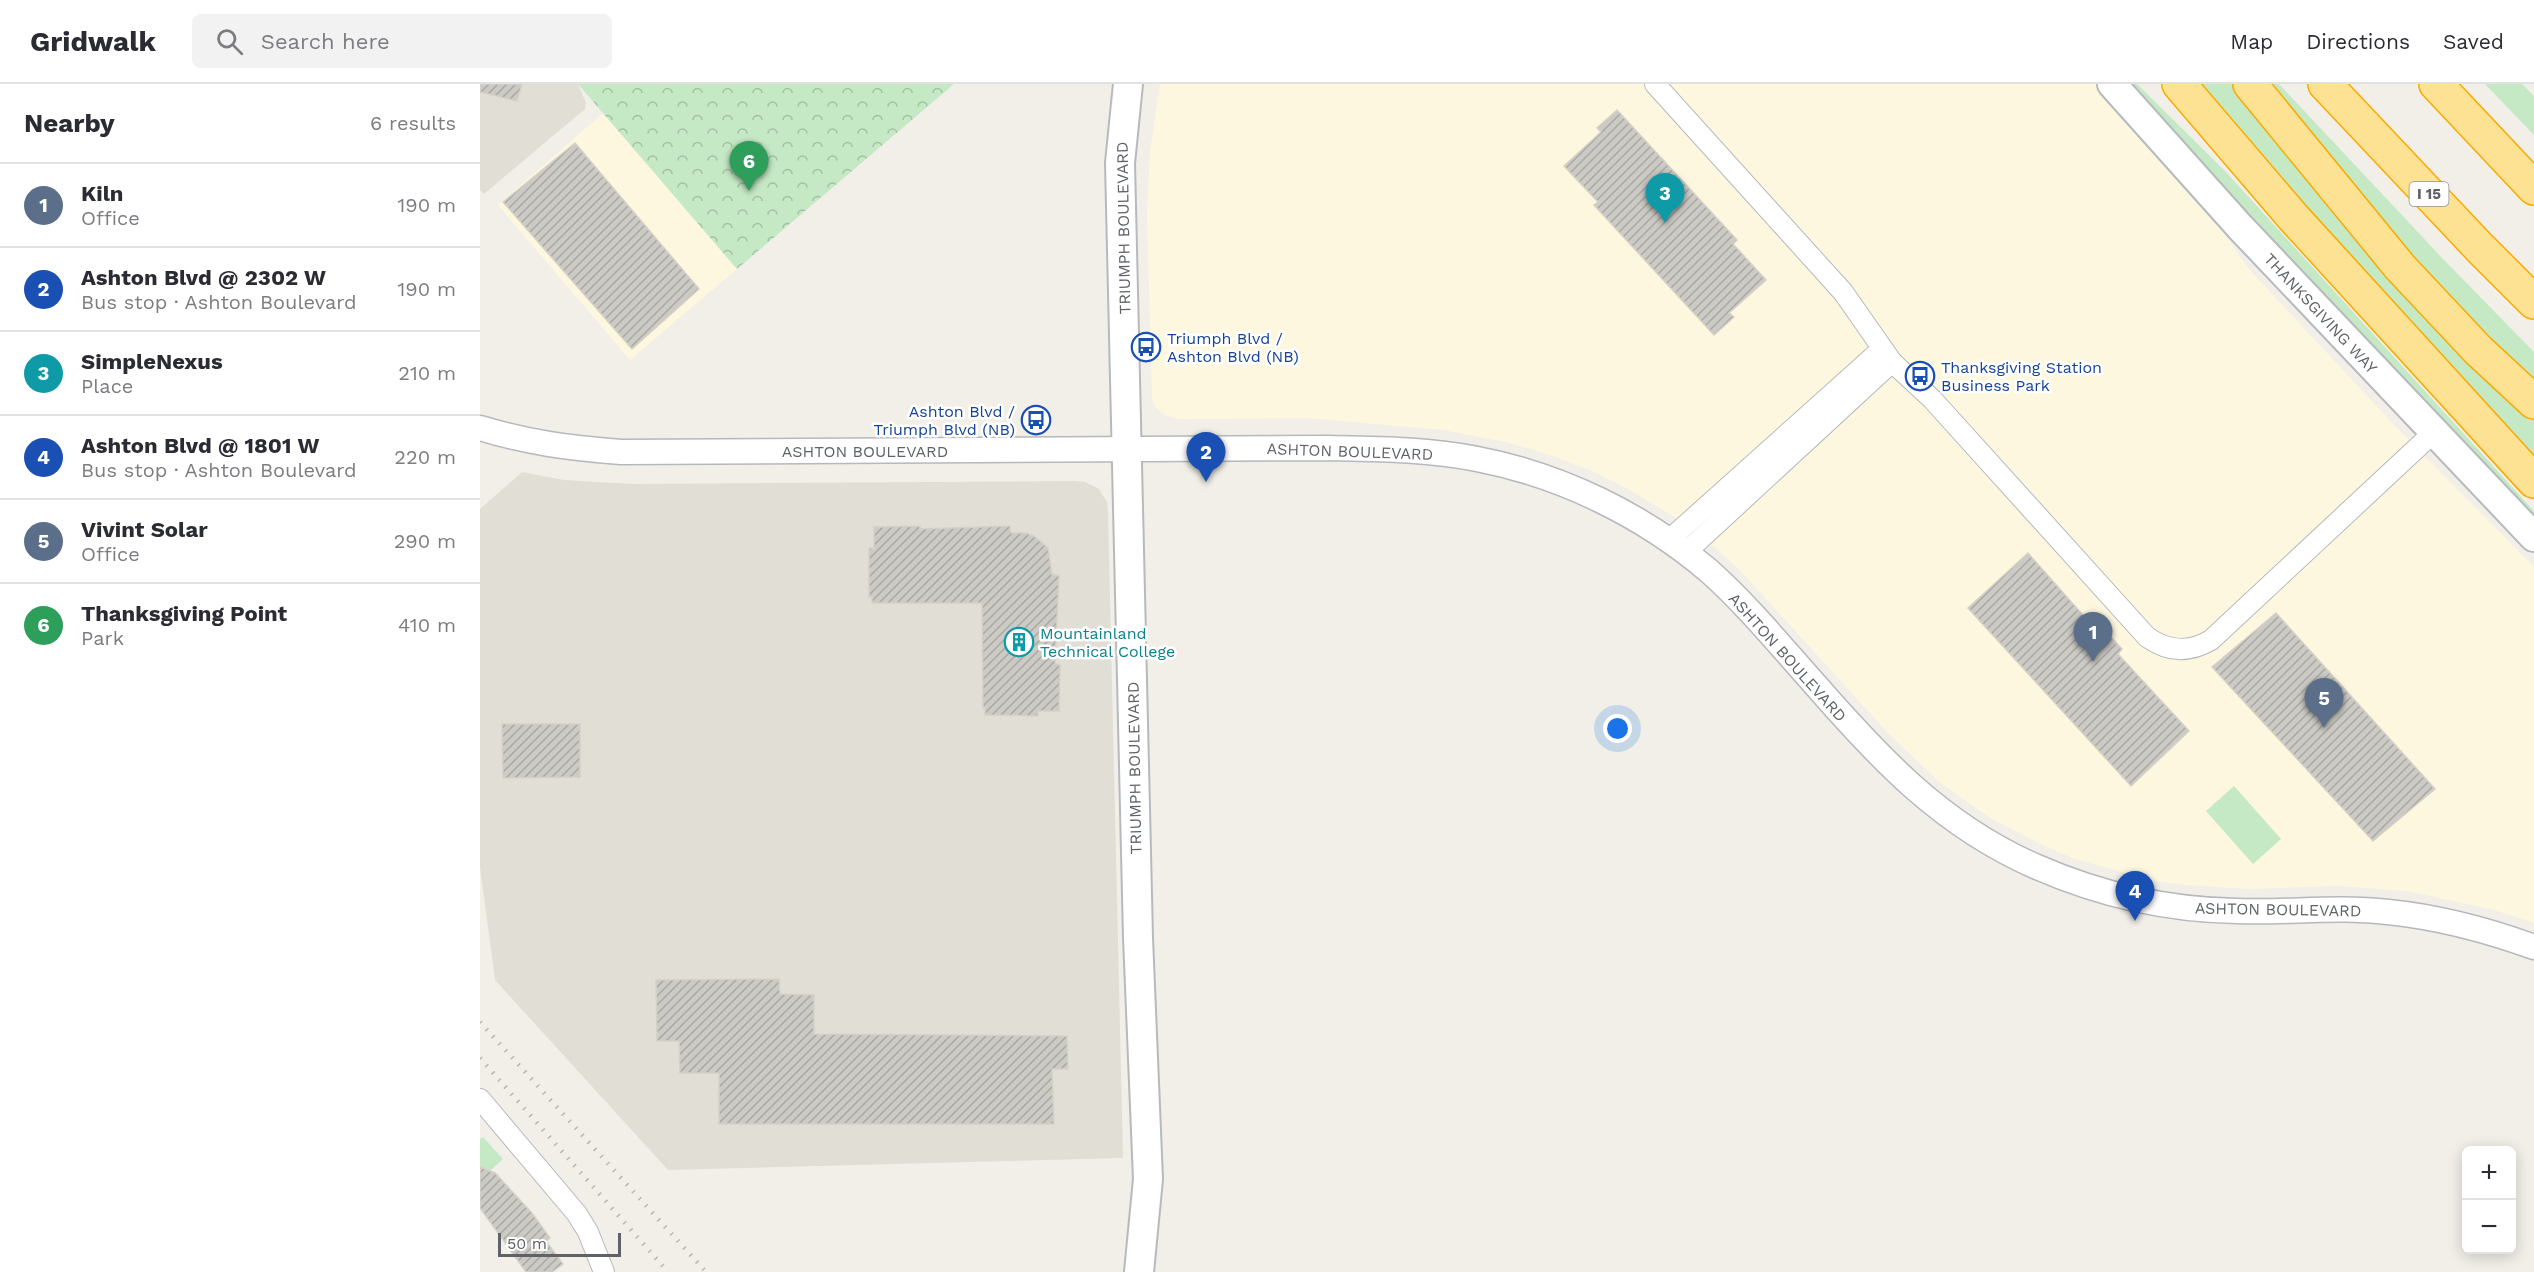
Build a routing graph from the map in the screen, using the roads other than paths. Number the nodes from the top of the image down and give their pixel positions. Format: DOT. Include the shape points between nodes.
graph roads {
  1 [pos="1128,84"];
  2 [pos="1655,84"];
  3 [pos="2112,84"];
  4 [pos="2157,84"];
  5 [pos="2179,84"];
  6 [pos="2250,84"];
  7 [pos="2325,84"];
  8 [pos="2436,84"];
  9 [pos="2534,188"];
  10 [pos="2293,218"];
  11 [pos="2534,302"];
  12 [pos="1887,356"];
  13 [pos="2534,402"];
  14 [pos="480,428"];
  15 [pos="2433,433"];
  16 [pos="1127,449"];
  17 [pos="2534,482"];
  18 [pos="2534,537"];
  19 [pos="1677,547"];
  20 [pos="2534,947"];
  21 [pos="480,1098"];
  22 [pos="604,1272"];
  23 [pos="1139,1272"];
  1 -- 16 [label="main road, TRIUMPH BOULEVARD" via="1120,163"];
  2 -- 12 [label="street" via="1843,292"];
  3 -- 15 [label="main road, THANKSGIVING WAY"];
  4 -- 10 [label="highway"];
  5 -- 10 [label="highway"];
  6 -- 13 [label="highway" via="2400,267 2478,350"];
  7 -- 11 [label="highway, I 15"];
  8 -- 9 [label="highway"];
  10 -- 17 [label="highway"];
  12 -- 15 [label="street" via="1932,399 2147,637 2177,650 2195,648 2211,640"];
  12 -- 19 [label="street"];
  14 -- 16 [label="street, ASHTON BOULEVARD" via="564,448 621,452"];
  15 -- 18 [label="main road, THANKSGIVING WAY"];
  16 -- 19 [label="street, ASHTON BOULEVARD" via="1395,449 1476,458 1564,484 1616,508"];
  16 -- 23 [label="main road, TRIUMPH BOULEVARD" via="1138,938 1148,1179"];
  19 -- 20 [label="street, ASHTON BOULEVARD" via="1710,572 1748,610 1870,747 1918,793 1995,846 2037,867 2112,893 2184,908 2238,912 2385,911 2463,925"];
  21 -- 22 [label="street" via="564,1196 588,1232"];
}
